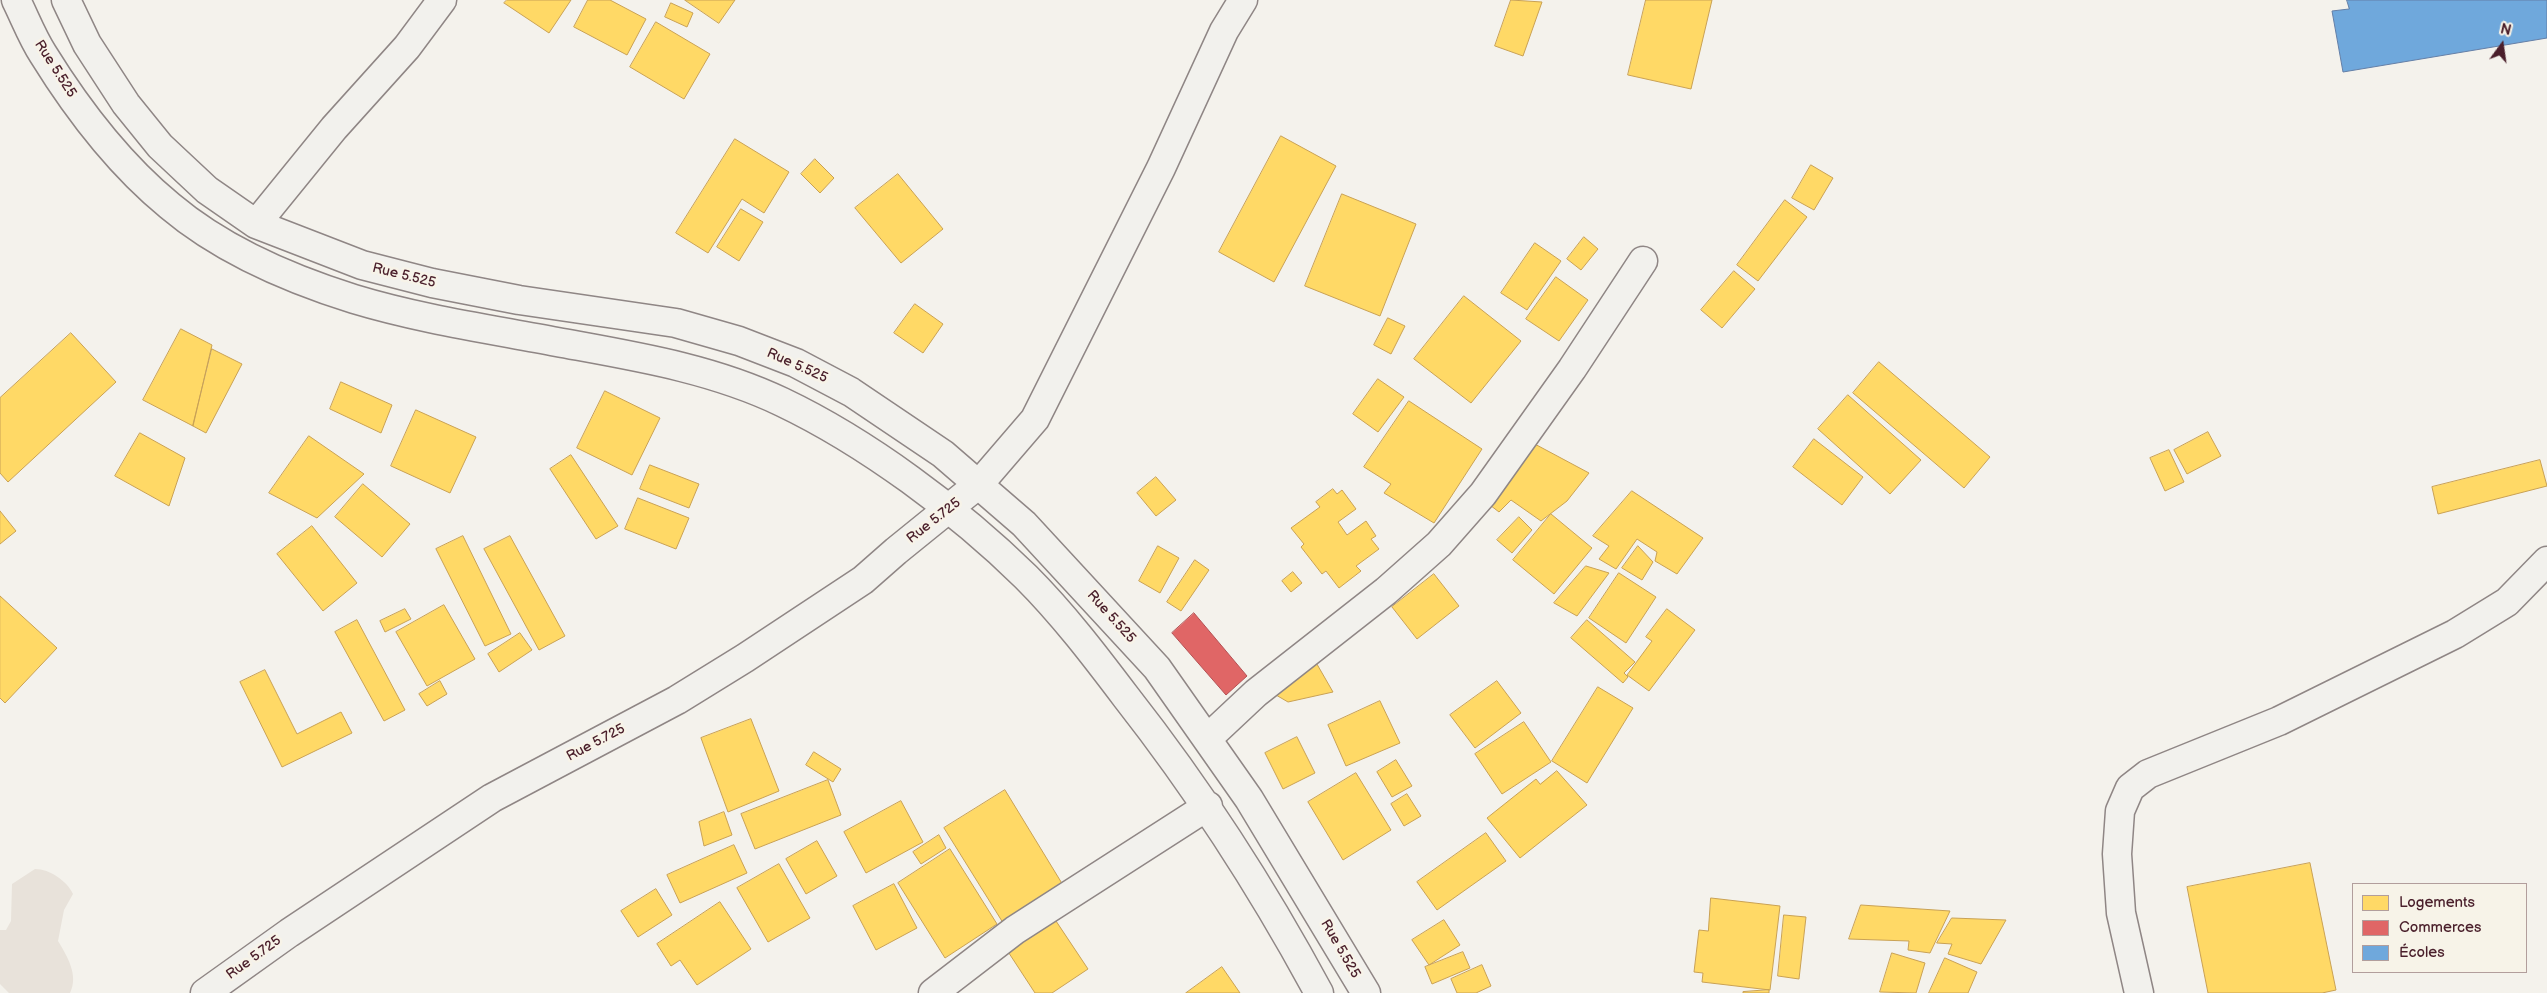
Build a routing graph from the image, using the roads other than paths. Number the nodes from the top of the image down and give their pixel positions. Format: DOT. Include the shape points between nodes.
graph roads {
  1 [pos="16,0"];
  2 [pos="66,0"];
  3 [pos="442,0"];
  4 [pos="1243,0"];
  5 [pos="256,224"];
  6 [pos="1644,261"];
  7 [pos="980,483"];
  8 [pos="948,510"];
  9 [pos="2547,561"];
  10 [pos="1208,738"];
  11 [pos="1208,806"];
  12 [pos="205,993"];
  13 [pos="933,993"];
  14 [pos="1319,993"];
  15 [pos="1366,993"];
  16 [pos="2139,993"];
  1 -- 8 [label="street, Rue 5.525" via="42,53 86,116 126,165 171,208 237,252 362,301 425,317 667,362 727,381 779,401 861,445"];
  2 -- 5 [label="street, Rue 5.525" via="86,44 126,104 160,146 207,190"];
  3 -- 5 [label="street" via="407,47 334,128"];
  4 -- 7 [label="street, Rue 5.725" via="1224,31 1161,168 1035,418"];
  5 -- 7 [label="street, Rue 5.525" via="362,265 432,283 676,324 739,341 796,363 851,392 904,425"];
  6 -- 10 [label="street" via="1483,494 1439,544 1386,591 1256,693"];
  7 -- 8 [label="street, Rue 5.725"];
  7 -- 10 [label="street, Rue 5.525" via="1024,524 1128,635 1157,668"];
  8 -- 11 [label="street, Rue 5.525" via="1026,577 1065,620"];
  8 -- 12 [label="street, Rue 5.725" via="863,580 745,658 677,700 492,798"];
  9 -- 16 [label="street" via="2507,602 2455,634 2279,721 2148,774 2130,788 2120,812 2117,854 2121,914"];
  10 -- 15 [label="street, Rue 5.525" via="1249,799"];
  11 -- 13 [label="street" via="1015,930"];
  11 -- 14 [label="street, Rue 5.525"];
}
